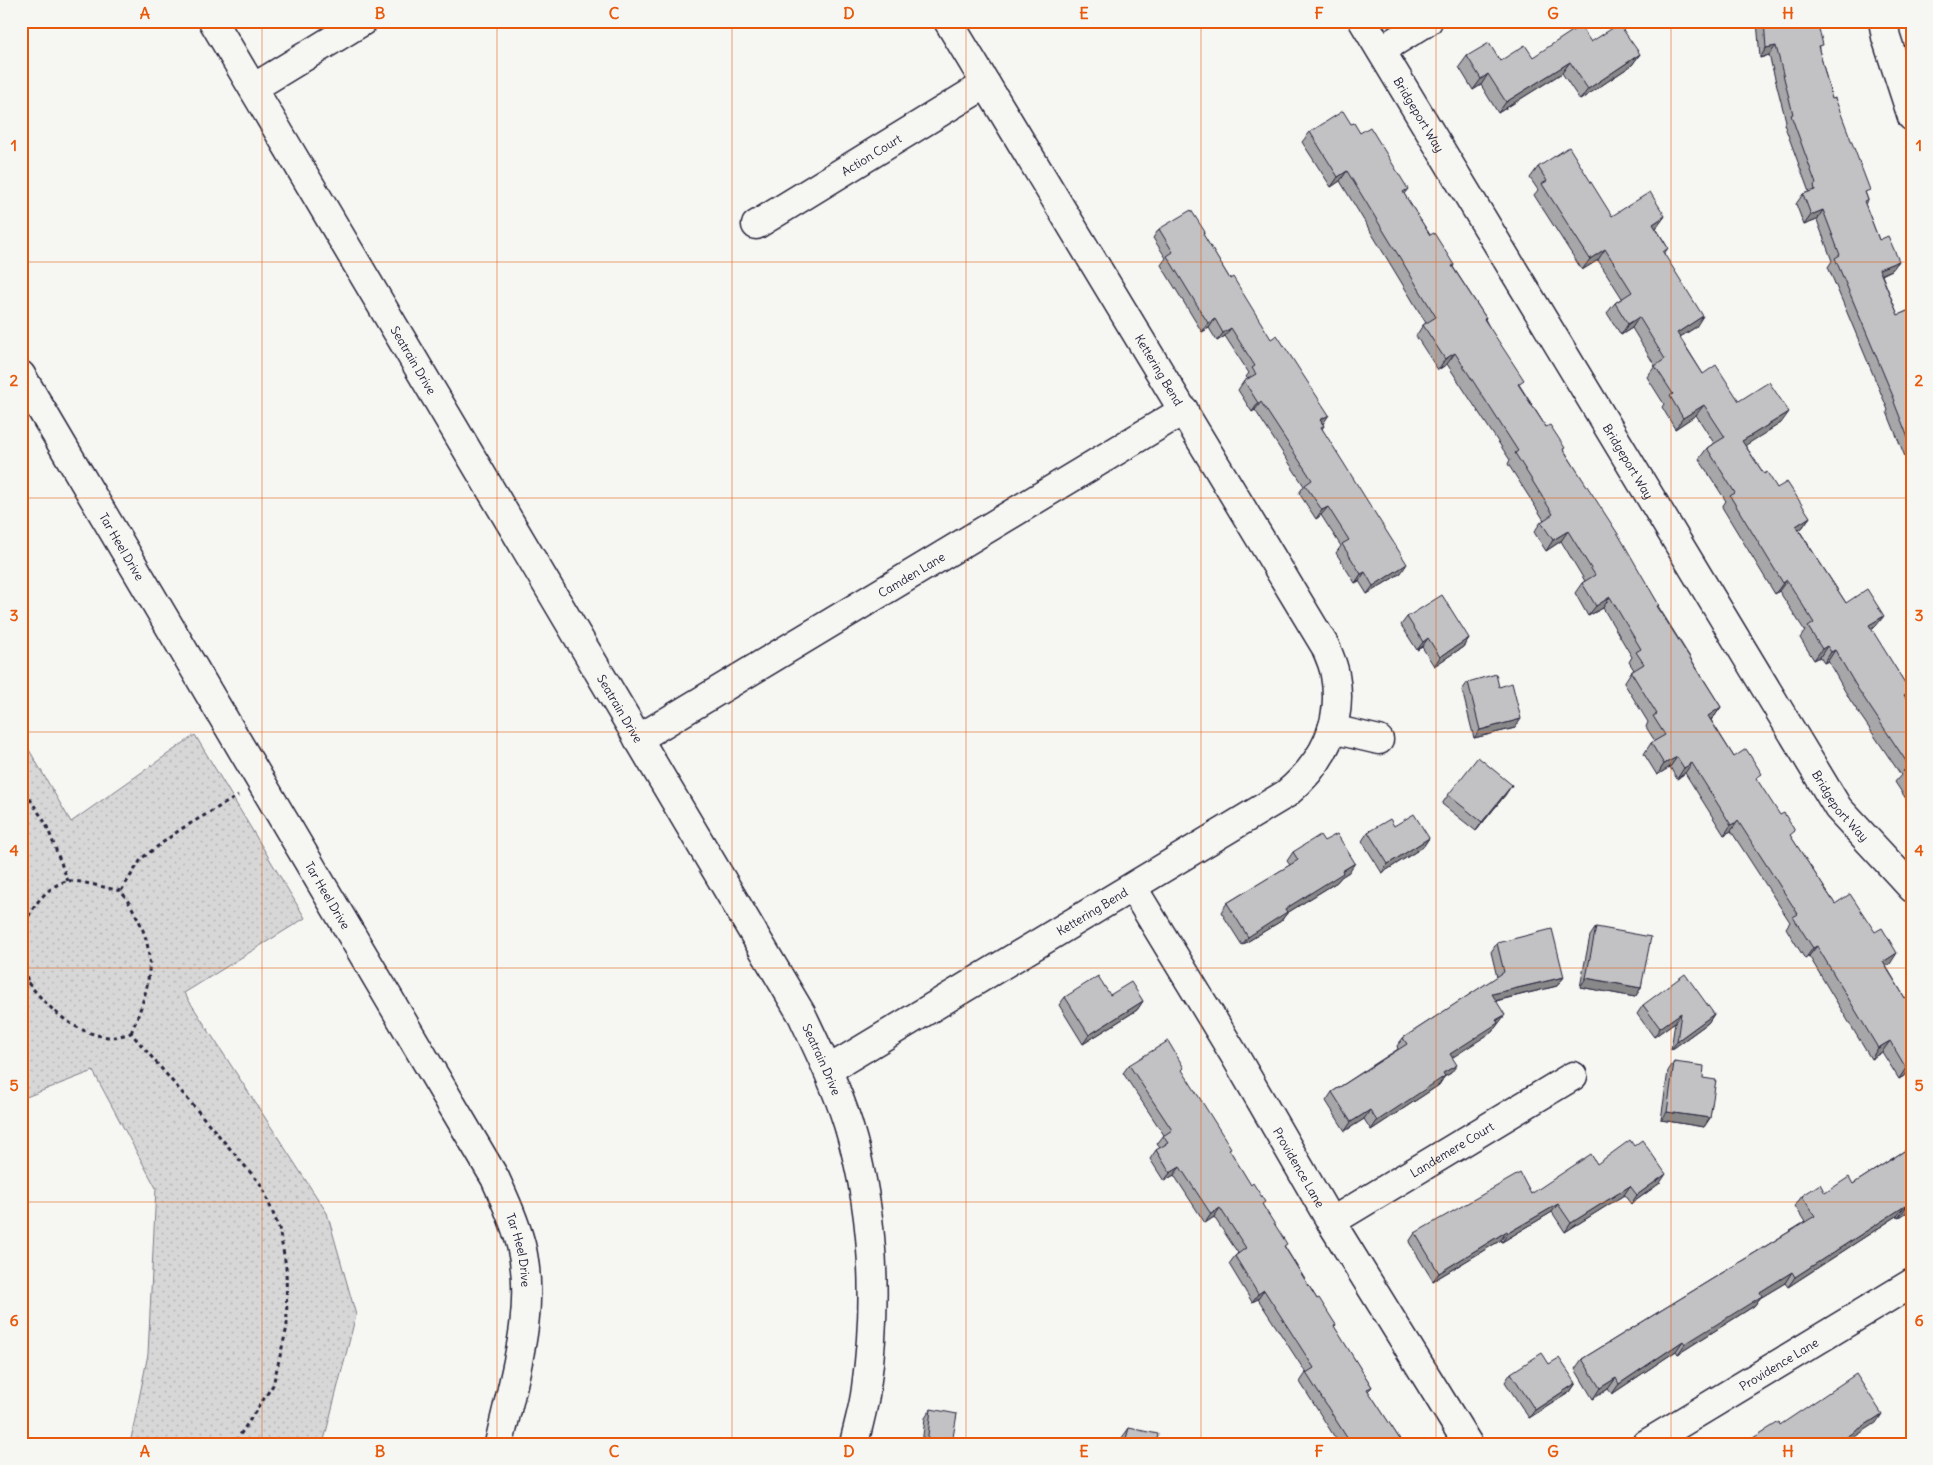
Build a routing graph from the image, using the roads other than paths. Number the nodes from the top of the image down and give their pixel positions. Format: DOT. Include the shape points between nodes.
graph roads {
  1 [pos="213,21"];
  2 [pos="363,21"];
  3 [pos="948,21"];
  4 [pos="1363,21"];
  5 [pos="1428,21"];
  6 [pos="1883,21"];
  7 [pos="1381,50"];
  8 [pos="986,84"];
  9 [pos="253,88"];
  10 [pos="1912,117"];
  11 [pos="756,225"];
  12 [pos="21,375"];
  13 [pos="1184,410"];
  14 [pos="1332,729"];
  15 [pos="638,739"];
  16 [pos="1379,740"];
  17 [pos="1134,888"];
  18 [pos="1912,888"];
  19 [pos="828,1070"];
  20 [pos="1573,1076"];
  21 [pos="1331,1222"];
  22 [pos="1912,1283"];
  23 [pos="499,1444"];
  24 [pos="854,1444"];
  25 [pos="1468,1444"];
  26 [pos="1646,1444"];
  1 -- 9 [label="street, Seatrain Drive"];
  2 -- 9 [label="street"];
  3 -- 8 [label="street, Kettering Bend"];
  4 -- 7 [label="street, Bridgeport Way"];
  5 -- 7 [label="street"];
  6 -- 10 [label="street"];
  7 -- 18 [label="street, Bridgeport Way" via="1838,808"];
  8 -- 11 [label="street, Action Court"];
  8 -- 13 [label="street, Kettering Bend"];
  9 -- 15 [label="street, Seatrain Drive"];
  12 -- 23 [label="street, Tar Heel Drive" via="490,1170 508,1206 521,1246 526,1287 524,1329"];
  13 -- 14 [label="street, Kettering Bend" via="1326,646 1335,675 1337,700"];
  13 -- 15 [label="street, Camden Lane"];
  14 -- 16 [label="street"];
  14 -- 17 [label="street, Kettering Bend" via="1322,756 1301,782"];
  15 -- 19 [label="street, Seatrain Drive" via="802,1015"];
  17 -- 19 [label="street, Kettering Bend"];
  17 -- 21 [label="street, Providence Lane"];
  19 -- 24 [label="street, Seatrain Drive" via="848,1124 862,1179 874,1292 866,1388"];
  20 -- 21 [label="street, Landemere Court"];
  21 -- 25 [label="street, Providence Lane"];
  22 -- 26 [label="street, Providence Lane"];
}
